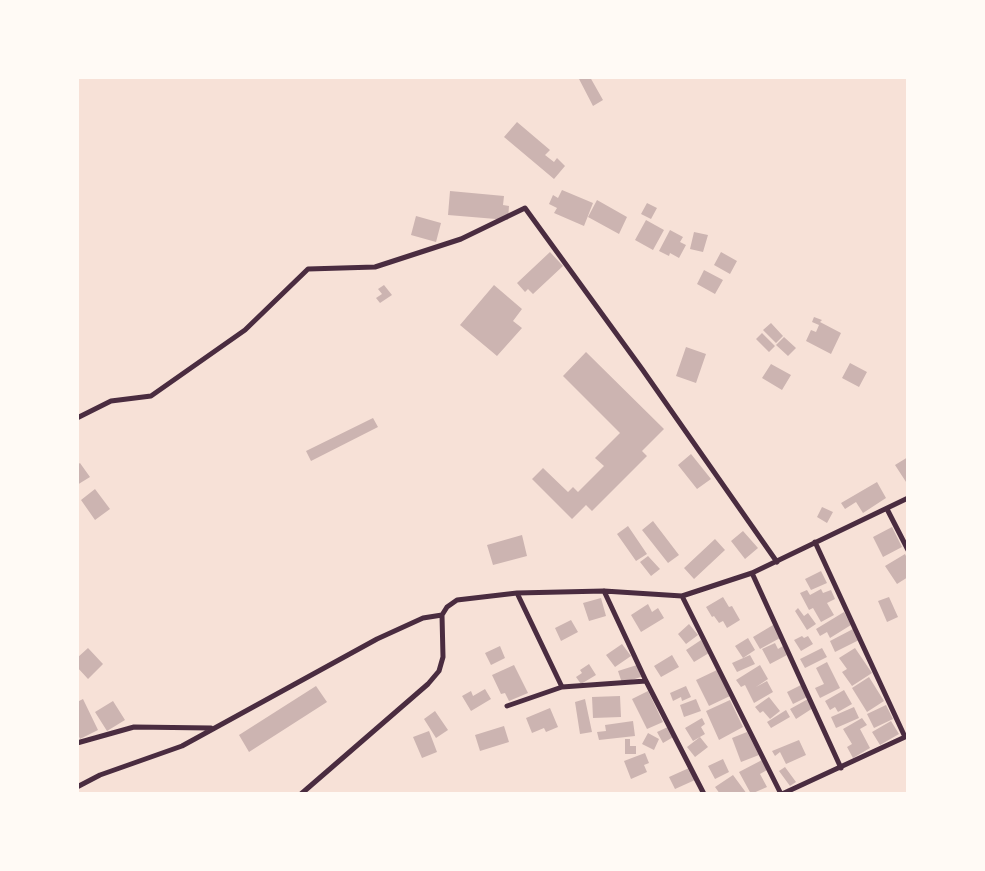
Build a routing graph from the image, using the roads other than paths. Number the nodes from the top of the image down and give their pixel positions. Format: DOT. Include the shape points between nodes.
graph roads {
  1 [pos="77,418"];
  2 [pos="908,498"];
  3 [pos="887,509"];
  4 [pos="815,542"];
  5 [pos="908,550"];
  6 [pos="777,562"];
  7 [pos="752,573"];
  8 [pos="604,591"];
  9 [pos="517,593"];
  10 [pos="682,596"];
  11 [pos="442,615"];
  12 [pos="646,681"];
  13 [pos="562,687"];
  14 [pos="507,706"];
  15 [pos="214,728"];
  16 [pos="77,743"];
  17 [pos="841,768"];
  18 [pos="77,787"];
  19 [pos="301,794"];
  20 [pos="704,794"];
  21 [pos="782,794"];
  1 -- 6 [label="street" via="111,401 150,396 245,330 308,268 375,267 461,239 525,208"];
  2 -- 3 [label="street"];
  3 -- 4 [label="street"];
  3 -- 5 [label="street"];
  4 -- 6 [label="street"];
  4 -- 17 [label="street" via="905,737"];
  6 -- 7 [label="street"];
  7 -- 10 [label="street"];
  7 -- 17 [label="street"];
  8 -- 9 [label="street"];
  8 -- 10 [label="street"];
  8 -- 12 [label="street"];
  9 -- 11 [label="street" via="457,600"];
  9 -- 13 [label="street"];
  10 -- 21 [label="street"];
  11 -- 15 [label="street" via="423,618 377,639"];
  11 -- 19 [label="street" via="439,671"];
  12 -- 13 [label="street"];
  12 -- 20 [label="street"];
  13 -- 14 [label="street"];
  15 -- 16 [label="street" via="134,727"];
  15 -- 18 [label="street" via="182,746"];
  17 -- 21 [label="street"];
}
